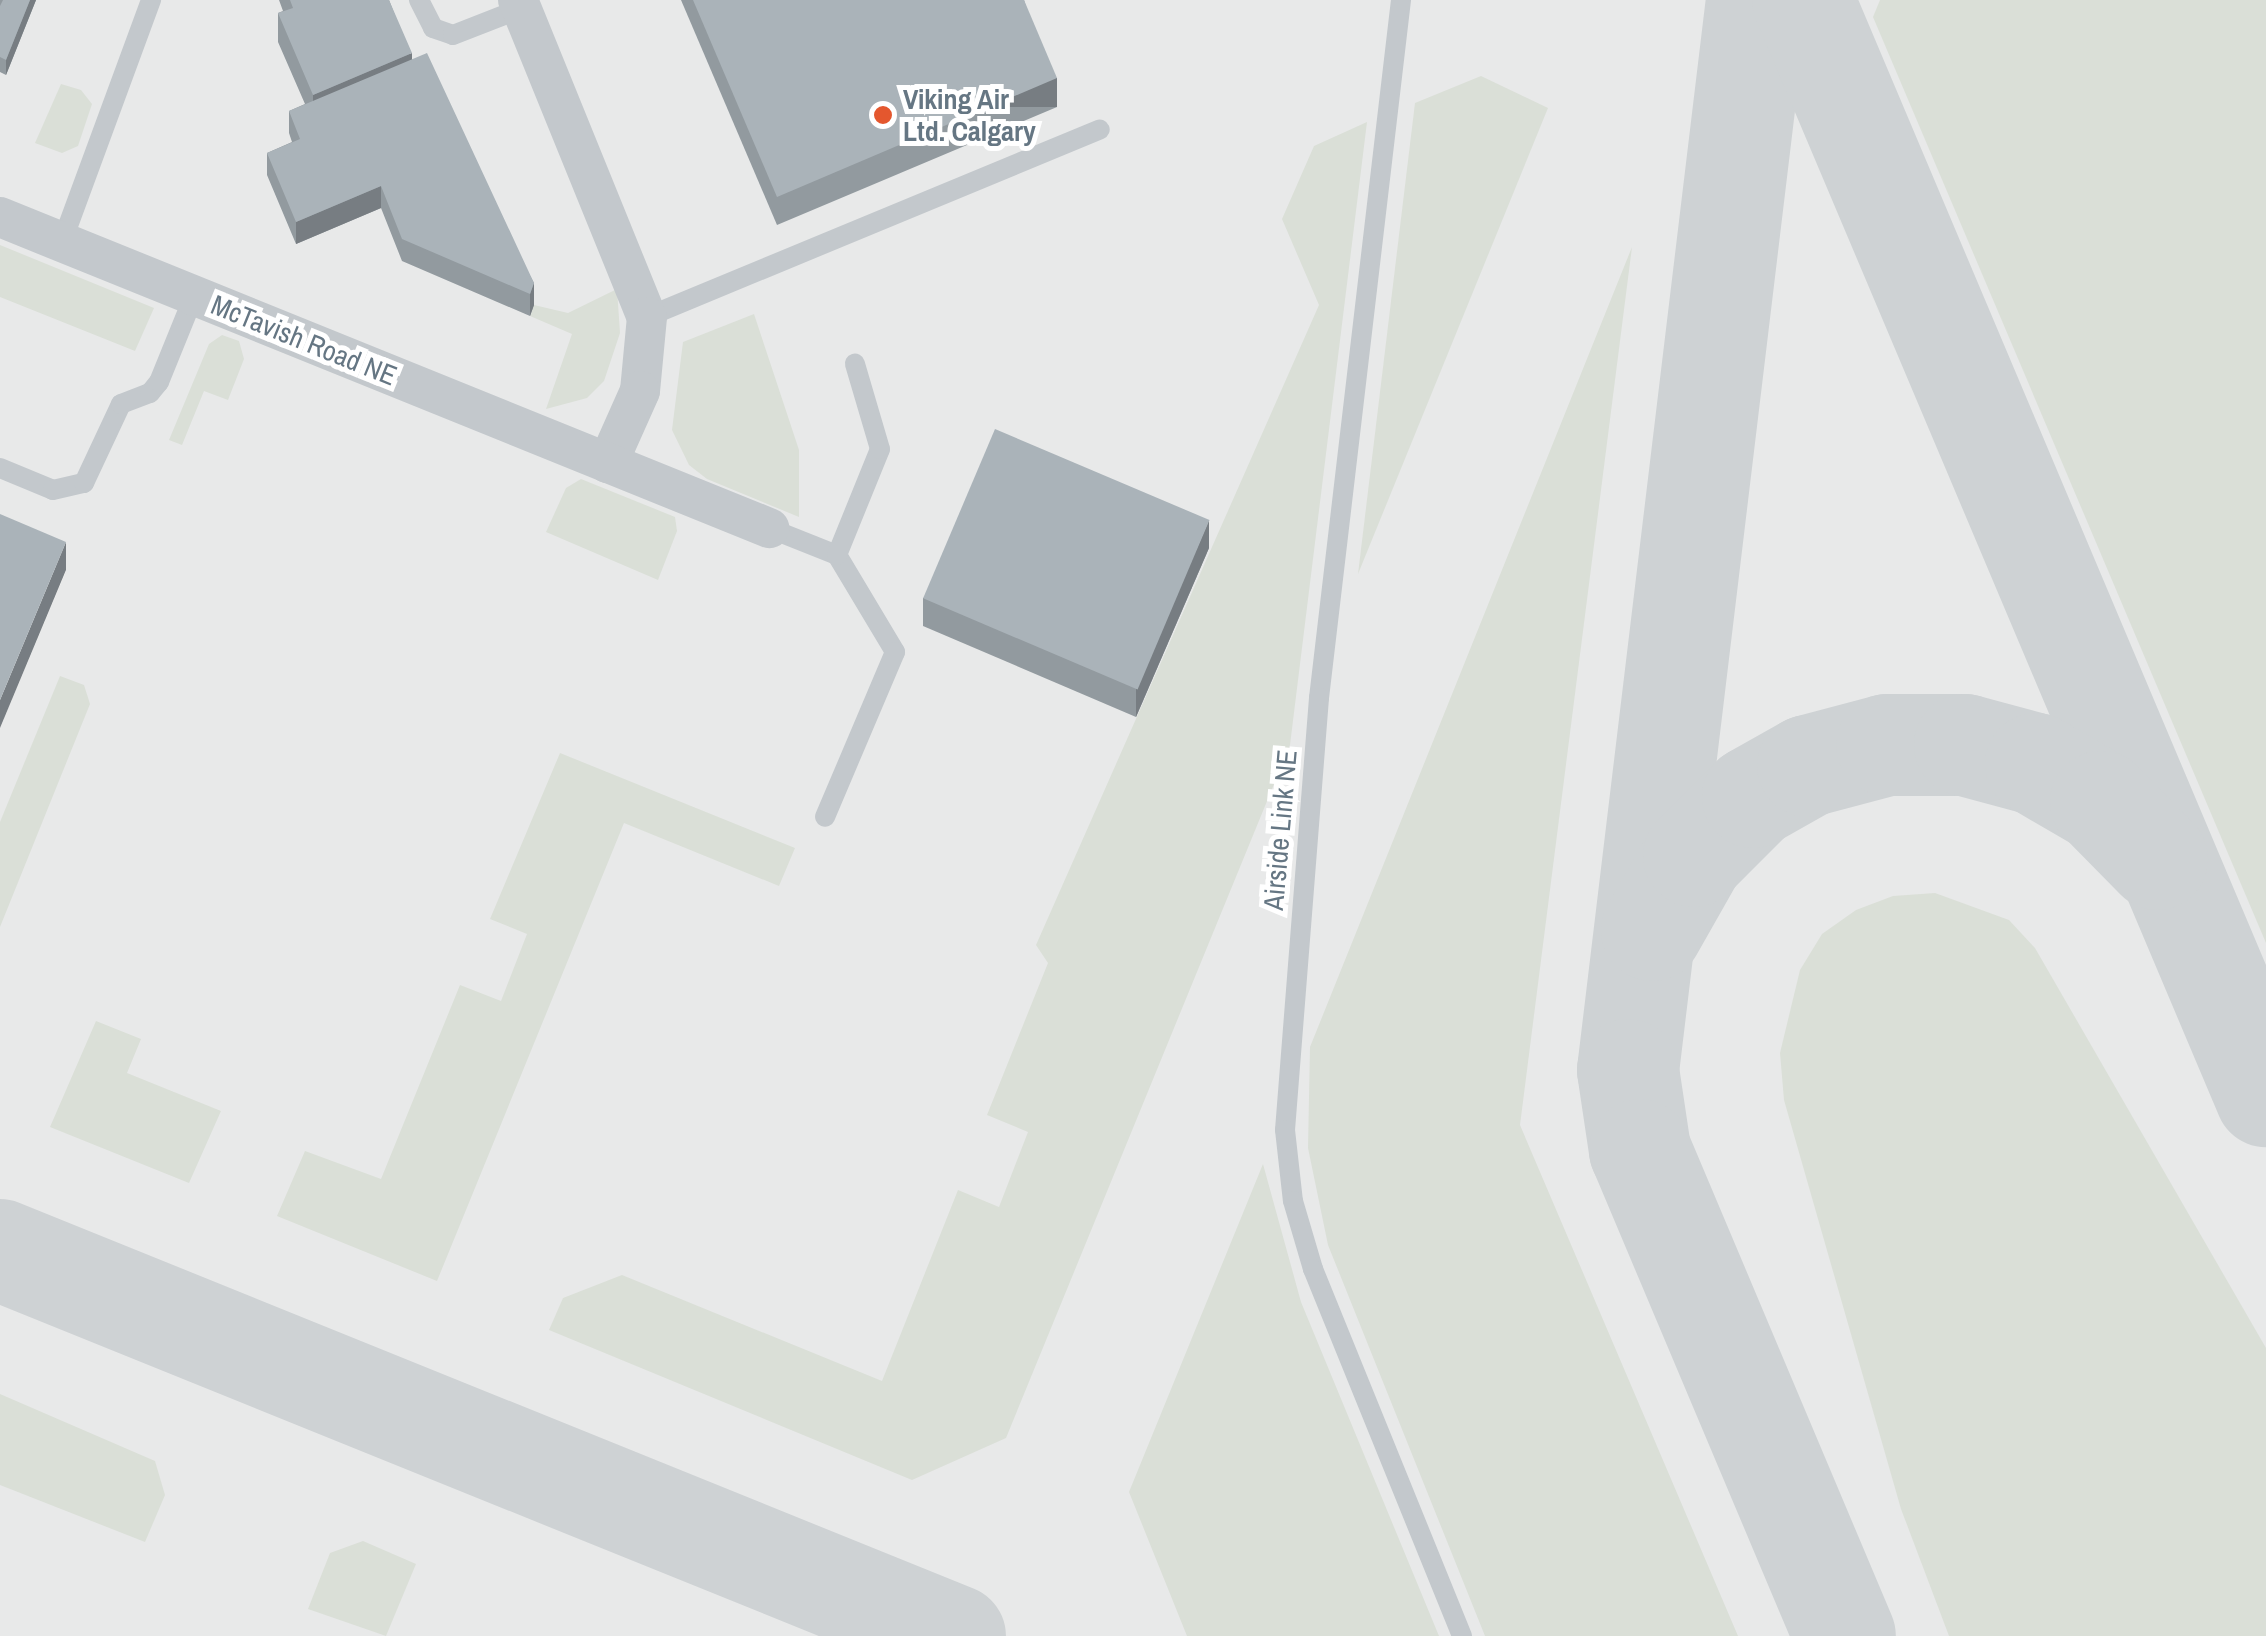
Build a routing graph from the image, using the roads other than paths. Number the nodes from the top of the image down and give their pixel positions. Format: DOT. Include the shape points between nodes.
graph roads {
  1 [pos="151,0"];
  2 [pos="419,0"];
  3 [pos="1401,0"];
  4 [pos="520,4"];
  5 [pos="1100,128"];
  6 [pos="0,217"];
  7 [pos="62,242"];
  8 [pos="194,296"];
  9 [pos="647,317"];
  10 [pos="855,364"];
  11 [pos="608,464"];
  12 [pos="0,468"];
  13 [pos="769,528"];
  14 [pos="837,555"];
  15 [pos="825,817"];
  16 [pos="1462,1636"];
  1 -- 7 [label="lane"];
  2 -- 4 [label="lane" via="433,28 452,34"];
  3 -- 16 [label="lane, Airside Link NE" via="1318,698 1285,1130 1292,1202 1312,1269"];
  4 -- 9 [label="street"];
  5 -- 9 [label="lane"];
  6 -- 7 [label="street, McTavish Road NE"];
  7 -- 8 [label="street, McTavish Road NE"];
  8 -- 11 [label="street, McTavish Road NE"];
  8 -- 12 [label="lane" via="156,389 121,404 84,483 53,490"];
  9 -- 11 [label="street" via="640,391"];
  10 -- 14 [label="lane" via="880,449"];
  11 -- 13 [label="street, McTavish Road NE"];
  13 -- 14 [label="lane"];
  14 -- 15 [label="lane" via="895,652"];
}
